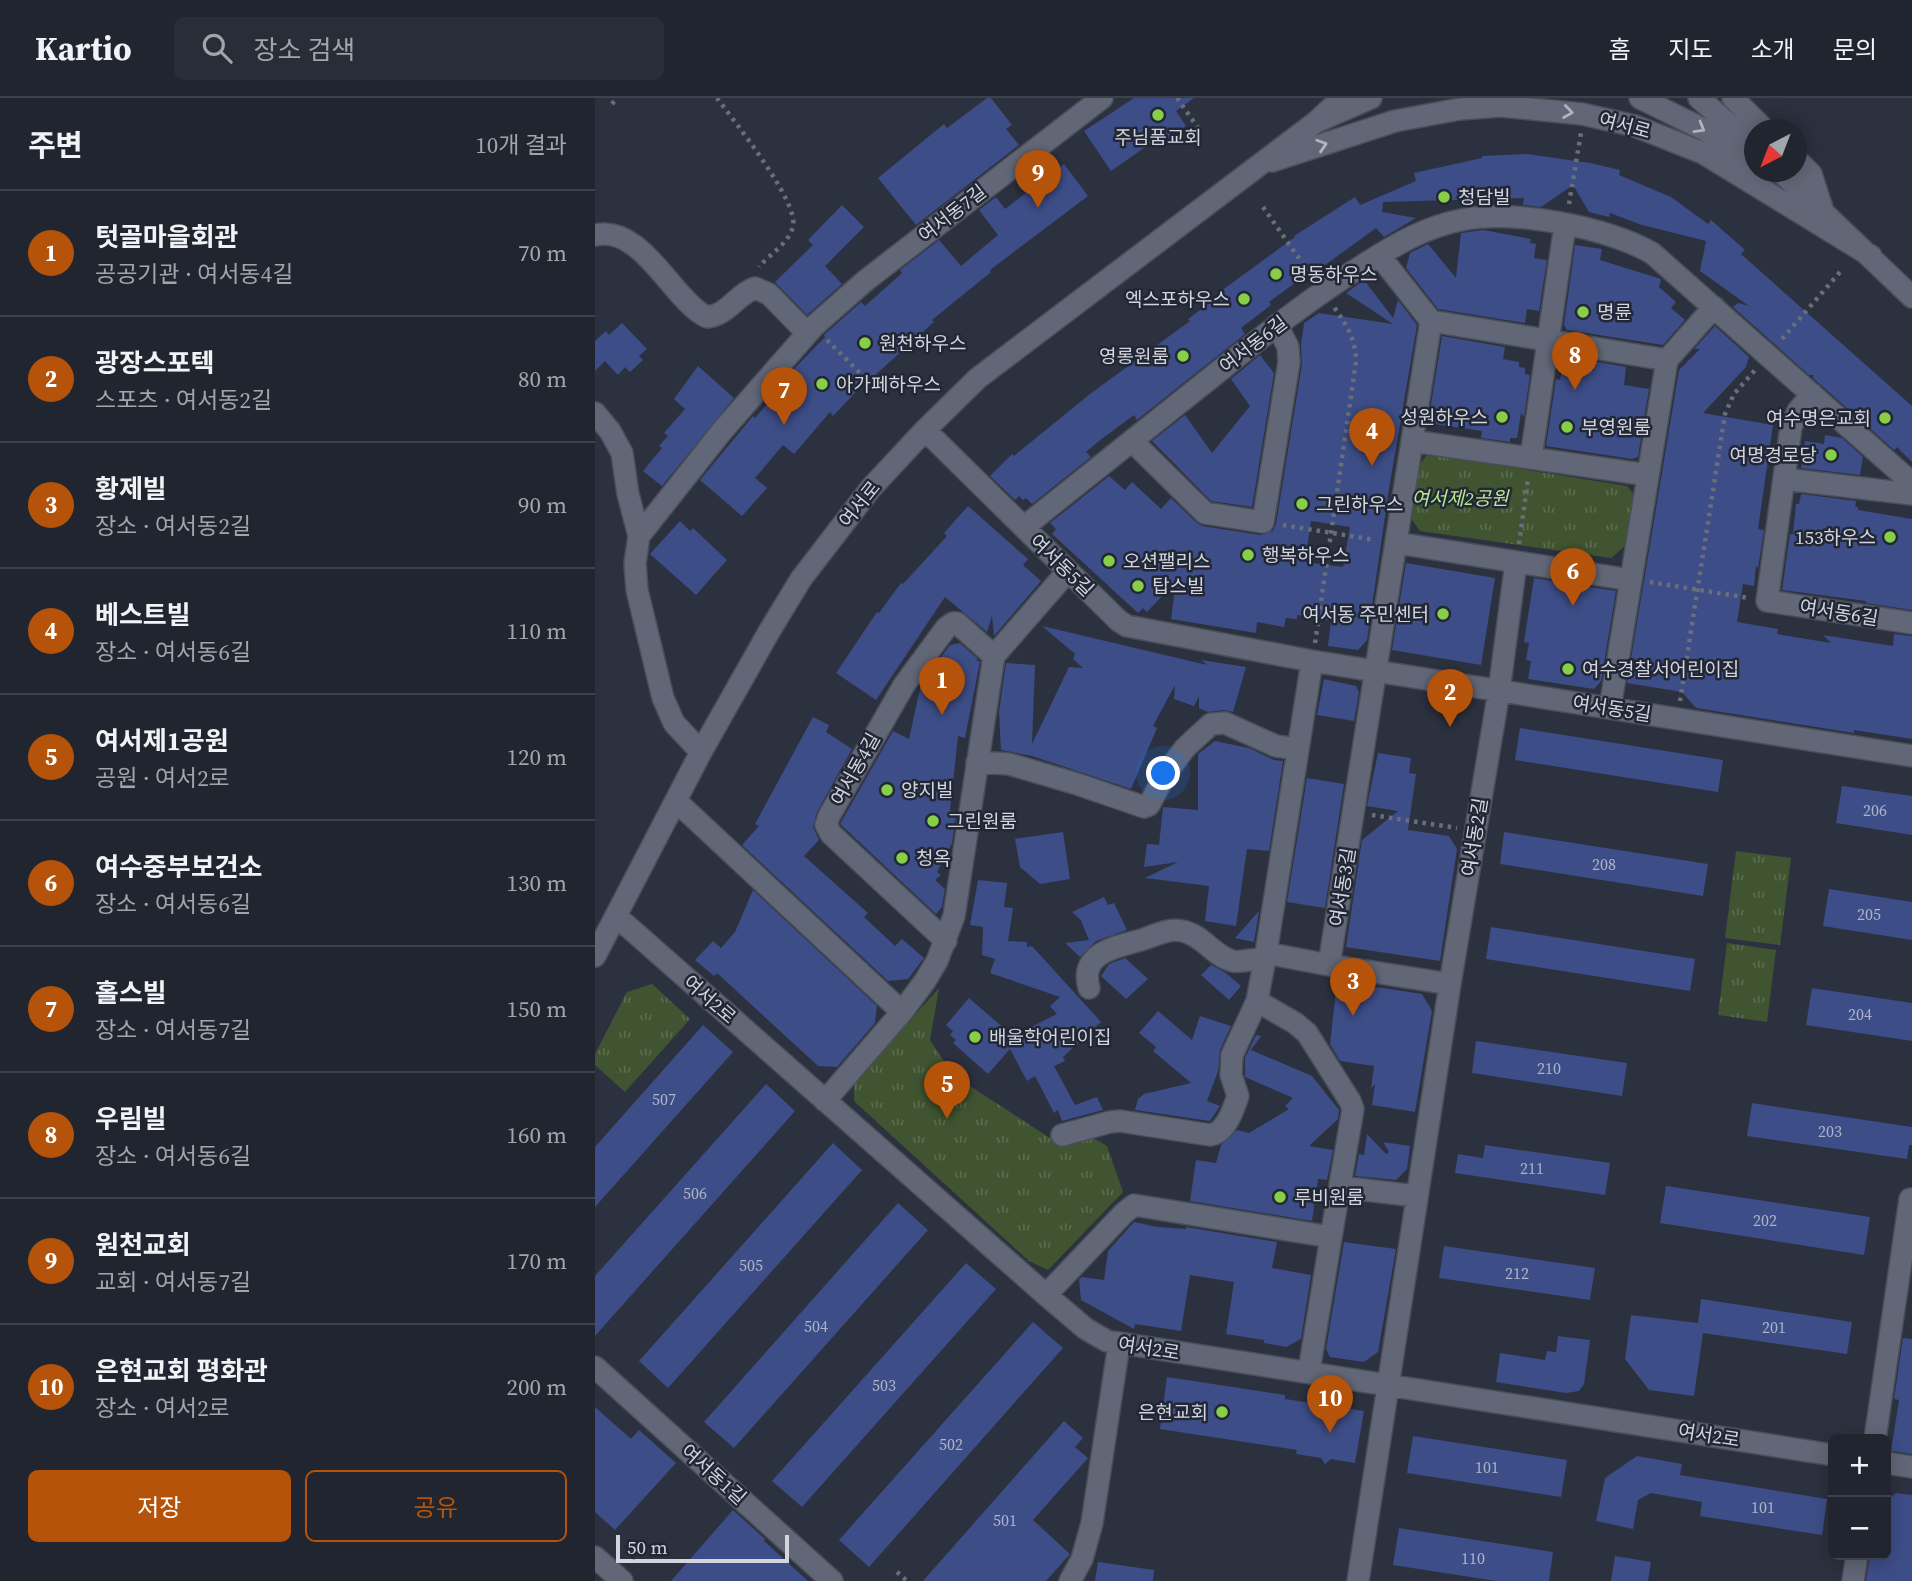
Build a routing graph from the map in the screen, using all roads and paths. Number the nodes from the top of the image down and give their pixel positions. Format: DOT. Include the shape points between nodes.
graph roads {
  1 [pos="617,98"];
  2 [pos="717,98"];
  3 [pos="1102,98"];
  4 [pos="1177,98"];
  5 [pos="1342,98"];
  6 [pos="1371,98"];
  7 [pos="1640,98"];
  8 [pos="1699,98"];
  9 [pos="1733,98"];
  10 [pos="612,104"];
  11 [pos="1755,119"];
  12 [pos="1316,121"];
  13 [pos="1581,128"];
  14 [pos="1201,132"];
  15 [pos="1744,137"];
  16 [pos="1744,158"];
  17 [pos="1257,166"];
  18 [pos="1807,170"];
  19 [pos="1774,182"];
  20 [pos="1790,182"];
  21 [pos="1263,207"];
  22 [pos="1817,214"];
  23 [pos="1565,225"];
  24 [pos="595,235"];
  25 [pos="1380,255"];
  26 [pos="1840,272"];
  27 [pos="755,288"];
  28 [pos="1322,291"];
  29 [pos="1912,298"];
  30 [pos="1714,307"];
  31 [pos="1431,321"];
  32 [pos="1277,325"];
  33 [pos="1349,328"];
  34 [pos="811,330"];
  35 [pos="1548,340"];
  36 [pos="1768,355"];
  37 [pos="1667,360"];
  38 [pos="876,389"];
  39 [pos="1812,394"];
  40 [pos="595,413"];
  41 [pos="925,430"];
  42 [pos="1132,441"];
  43 [pos="1412,441"];
  44 [pos="1531,458"];
  45 [pos="1648,475"];
  46 [pos="1784,479"];
  47 [pos="1912,483"];
  48 [pos="1912,494"];
  49 [pos="1263,522"];
  50 [pos="1024,527"];
  51 [pos="1331,533"];
  52 [pos="639,537"];
  53 [pos="1397,543"];
  54 [pos="1516,562"];
  55 [pos="1068,571"];
  56 [pos="1631,580"];
  57 [pos="1697,590"];
  58 [pos="1767,601"];
  59 [pos="1912,623"];
  60 [pos="995,656"];
  61 [pos="1312,661"];
  62 [pos="1376,671"];
  63 [pos="1499,691"];
  64 [pos="1610,708"];
  65 [pos="1678,719"];
  66 [pos="1298,749"];
  67 [pos="701,752"];
  68 [pos="1912,756"];
  69 [pos="977,762"];
  70 [pos="675,801"];
  71 [pos="1353,812"];
  72 [pos="1475,831"];
  73 [pos="615,916"];
  74 [pos="946,941"];
  75 [pos="595,956"];
  76 [pos="1266,956"];
  77 [pos="1329,965"];
  78 [pos="1450,984"];
  79 [pos="1089,988"];
  80 [pos="1257,1001"];
  81 [pos="902,1012"];
  82 [pos="825,1101"];
  83 [pos="1062,1135"];
  84 [pos="1340,1187"];
  85 [pos="1416,1196"];
  86 [pos="1912,1199"];
  87 [pos="1331,1237"];
  88 [pos="1046,1295"];
  89 [pos="1119,1345"];
  90 [pos="595,1367"];
  91 [pos="1309,1371"];
  92 [pos="1388,1384"];
  93 [pos="1876,1434"];
  94 [pos="1828,1454"];
  95 [pos="1891,1464"];
  96 [pos="1912,1467"];
  97 [pos="595,1557"];
  98 [pos="1856,1560"];
  99 [pos="898,1572"];
  100 [pos="819,1577"];
  101 [pos="622,1581"];
  102 [pos="907,1581"];
  103 [pos="1070,1581"];
  104 [pos="1358,1581"];
  105 [pos="1853,1581"];
  1 -- 10 [label="path"];
  2 -- 27 [label="path" via="793,213 790,235 759,265"];
  3 -- 34 [label="street, 여서동7길" via="865,281"];
  4 -- 14 [label="path"];
  5 -- 12 [label="street, 여서로"];
  6 -- 12 [label="street, 여서로"];
  7 -- 16 [label="street, 여서로, one-way" via="1705,130"];
  8 -- 15 [label="street"];
  9 -- 11 [label="street"];
  12 -- 17 [label="street, 여서로"];
  13 -- 23 [label="path"];
  17 -- 22 [label="street, 여서로, one-way" via="1395,121 1460,109 1544,109 1607,119 1682,143 1723,163 1778,200"];
  17 -- 41 [label="street, 여서로" via="1025,340"];
  18 -- 22 [label="street"];
  19 -- 22 [label="street, 여서로"];
  20 -- 22 [label="street, 여서로"];
  21 -- 28 [label="path"];
  22 -- 29 [label="street, 여서로" via="1871,257"];
  23 -- 25 [label="street, 여서동6길" via="1513,216 1461,220 1424,231"];
  23 -- 30 [label="street, 여서동6길" via="1640,247 1663,261"];
  23 -- 35 [label="street"];
  24 -- 27 [label="street" via="608,234 643,253 694,309 707,317 719,314"];
  25 -- 28 [label="street, 여서동6길"];
  25 -- 31 [label="street"];
  26 -- 36 [label="path"];
  27 -- 34 [label="street" via="769,294"];
  28 -- 32 [label="street, 여서동6길"];
  30 -- 36 [label="street, 여서동6길"];
  30 -- 37 [label="street"];
  31 -- 35 [label="street"];
  31 -- 43 [label="street"];
  32 -- 42 [label="street, 여서동6길"];
  32 -- 49 [label="street" via="1288,347 1289,362"];
  33 -- 51 [label="path" via="1356,362"];
  34 -- 38 [label="path"];
  34 -- 52 [label="street, 여서동7길" via="722,431"];
  35 -- 37 [label="street"];
  35 -- 44 [label="street"];
  36 -- 39 [label="street, 여서동6길"];
  36 -- 57 [label="path" via="1734,394 1725,414"];
  37 -- 45 [label="street"];
  39 -- 46 [label="street" via="1791,427"];
  39 -- 47 [label="street, 여서동6길"];
  40 -- 52 [label="street" via="622,453"];
  41 -- 50 [label="street, 여서동5길"];
  41 -- 67 [label="street, 여서로" via="871,488 801,579"];
  42 -- 49 [label="street" via="1205,513"];
  42 -- 50 [label="street, 여서동6길"];
  43 -- 44 [label="street"];
  43 -- 53 [label="street"];
  44 -- 45 [label="street"];
  44 -- 54 [label="path"];
  45 -- 56 [label="street"];
  46 -- 48 [label="street"];
  46 -- 58 [label="street"];
  49 -- 51 [label="path"];
  50 -- 55 [label="street, 여서동5길"];
  51 -- 53 [label="path"];
  51 -- 61 [label="path"];
  52 -- 67 [label="street" via="637,590 663,698 674,723"];
  53 -- 54 [label="street"];
  53 -- 62 [label="street"];
  54 -- 56 [label="street"];
  54 -- 63 [label="street"];
  55 -- 60 [label="street"];
  55 -- 61 [label="street, 여서동5길" via="1128,626"];
  56 -- 57 [label="path"];
  56 -- 64 [label="street"];
  57 -- 58 [label="path"];
  57 -- 65 [label="path"];
  58 -- 59 [label="street, 여서동6길"];
  60 -- 69 [label="street"];
  60 -- 74 [label="street, 여서동4길" via="957,624 946,628 904,685 826,825"];
  61 -- 62 [label="street, 여서동5길"];
  61 -- 66 [label="street"];
  62 -- 63 [label="street, 여서동5길"];
  62 -- 71 [label="street, 여서동3길"];
  63 -- 64 [label="street, 여서동5길"];
  63 -- 72 [label="street, 여서동2길"];
  64 -- 65 [label="street, 여서동5길"];
  65 -- 68 [label="street, 여서동5길"];
  66 -- 69 [label="street" via="1276,746 1225,723 1211,724 1185,748 1144,807 1009,764"];
  66 -- 76 [label="street"];
  67 -- 70 [label="street, 여서로"];
  69 -- 74 [label="street" via="959,890"];
  70 -- 73 [label="street, 여서로"];
  70 -- 81 [label="street"];
  71 -- 72 [label="path"];
  71 -- 77 [label="street, 여서동3길"];
  72 -- 78 [label="street, 여서동2길"];
  73 -- 75 [label="street, 여서로"];
  73 -- 82 [label="street, 여서2로"];
  74 -- 81 [label="street"];
  76 -- 77 [label="street"];
  76 -- 79 [label="street" via="1231,960 1192,934 1167,931 1107,949 1091,966"];
  76 -- 80 [label="street"];
  77 -- 78 [label="street"];
  78 -- 85 [label="street, 여서동2길"];
  80 -- 83 [label="street" via="1232,1055 1231,1075 1238,1096 1219,1133 1120,1121"];
  80 -- 84 [label="street" via="1307,1033 1350,1101 1353,1110"];
  81 -- 82 [label="street"];
  82 -- 88 [label="street, 여서2로"];
  84 -- 85 [label="street"];
  84 -- 87 [label="street"];
  85 -- 92 [label="street, 여서동2길"];
  86 -- 93 [label="street"];
  87 -- 88 [label="street" via="1134,1205"];
  87 -- 91 [label="street"];
  88 -- 89 [label="street, 여서2로" via="1096,1335"];
  89 -- 91 [label="street, 여서2로"];
  89 -- 103 [label="street" via="1091,1523 1082,1559"];
  90 -- 100 [label="street, 여서동1길"];
  91 -- 92 [label="street, 여서2로"];
  92 -- 94 [label="street, 여서2로"];
  92 -- 104 [label="street, 여서동2길"];
  95 -- 96 [label="street"];
  97 -- 101 [label="street"];
  98 -- 105 [label="street"];
  99 -- 102 [label="path"];
}
